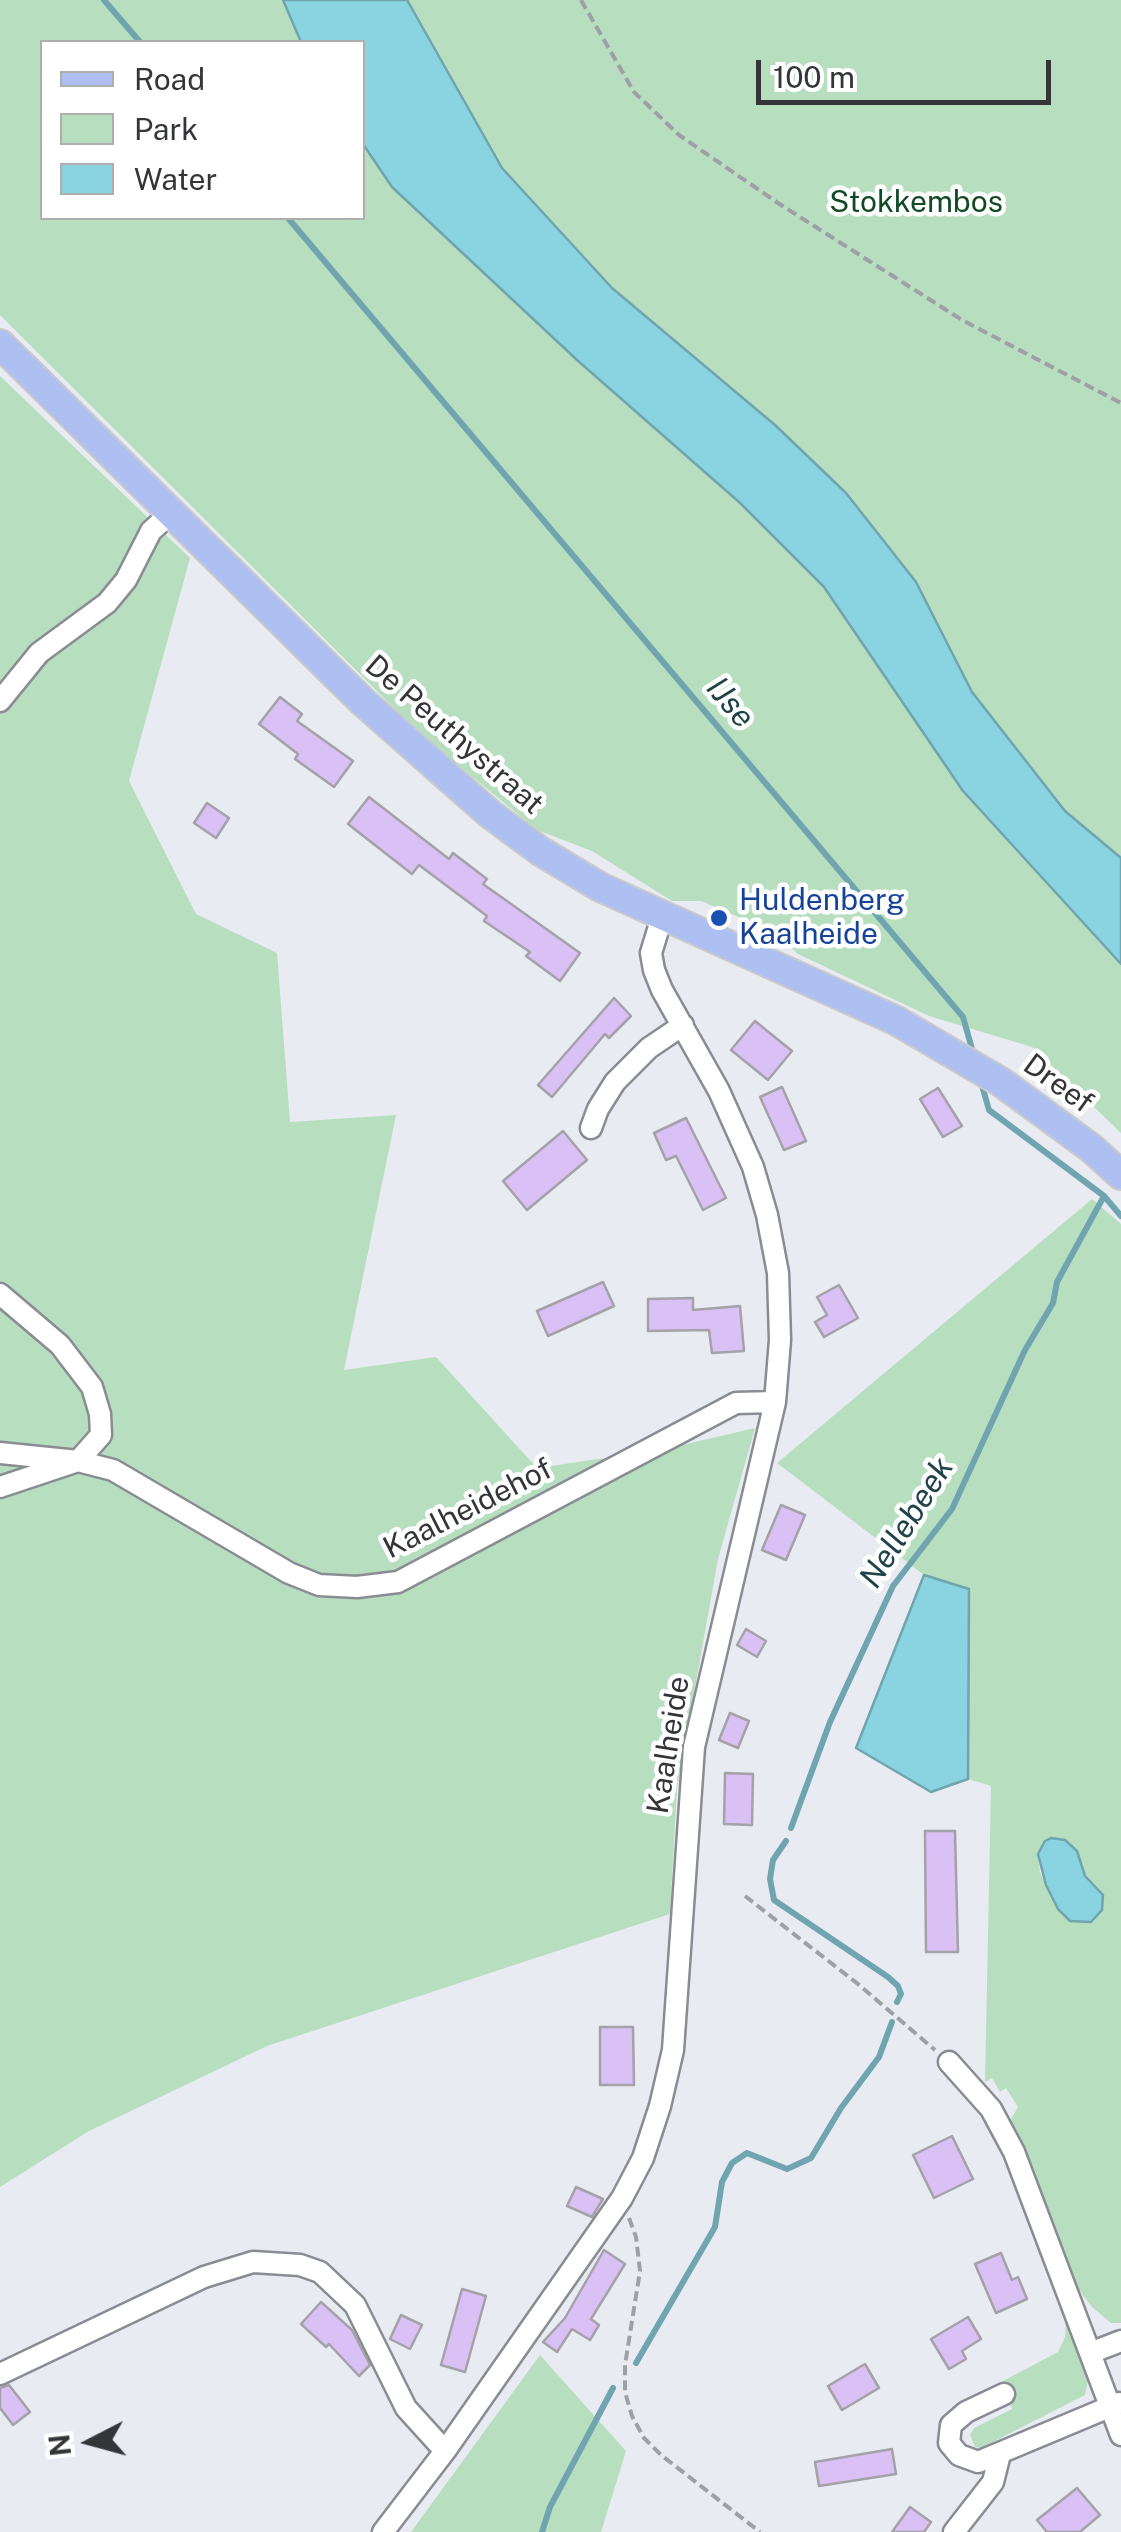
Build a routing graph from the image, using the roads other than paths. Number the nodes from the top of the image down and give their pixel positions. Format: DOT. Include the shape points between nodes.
graph roads {
  1 [pos="0,344"];
  2 [pos="171,512"];
  3 [pos="0,701"];
  4 [pos="662,918"];
  5 [pos="682,1025"];
  6 [pos="952,1052"];
  7 [pos="591,1128"];
  8 [pos="1121,1176"];
  9 [pos="0,1294"];
  10 [pos="775,1402"];
  11 [pos="0,1454"];
  12 [pos="78,1461"];
  13 [pos="0,1486"];
  14 [pos="949,2062"];
  15 [pos="1121,2341"];
  16 [pos="1090,2353"];
  17 [pos="0,2374"];
  18 [pos="1004,2394"];
  19 [pos="1115,2405"];
  20 [pos="1121,2435"];
  21 [pos="445,2452"];
  22 [pos="1000,2454"];
  23 [pos="383,2532"];
  24 [pos="954,2532"];
  1 -- 2 [label="main road, De Peuthystraat"];
  2 -- 3 [label="street" via="151,531 107,603 38,653"];
  2 -- 4 [label="main road, De Peuthystraat" via="362,701 490,814 540,851"];
  4 -- 5 [label="street, Kaalheide" via="654,970"];
  4 -- 6 [label="main road, De Peuthystraat" via="897,1021"];
  5 -- 7 [label="street" via="615,1082"];
  5 -- 10 [label="street, Kaalheide" via="720,1090 768,1215 778,1274"];
  6 -- 8 [label="main road, Dreef"];
  9 -- 12 [label="street" via="60,1344 92,1387 101,1435"];
  10 -- 12 [label="street, Kaalheidehof" via="736,1403 398,1582 357,1588 319,1586 290,1573 112,1470"];
  10 -- 21 [label="street, Kaalheide" via="694,1746 673,2050 660,2106 622,2198"];
  11 -- 12 [label="street, Kaalheidehof"];
  12 -- 13 [label="street"];
  14 -- 16 [label="street" via="991,2110 1014,2152"];
  15 -- 16 [label="street"];
  16 -- 19 [label="street"];
  17 -- 21 [label="street" via="204,2276 254,2262 300,2264 320,2272 355,2305 406,2408"];
  18 -- 22 [label="street" via="951,2425 949,2443 978,2462"];
  19 -- 20 [label="street"];
  19 -- 22 [label="street"];
  21 -- 23 [label="street, Kaalheide"];
  22 -- 24 [label="street" via="992,2482"];
}
